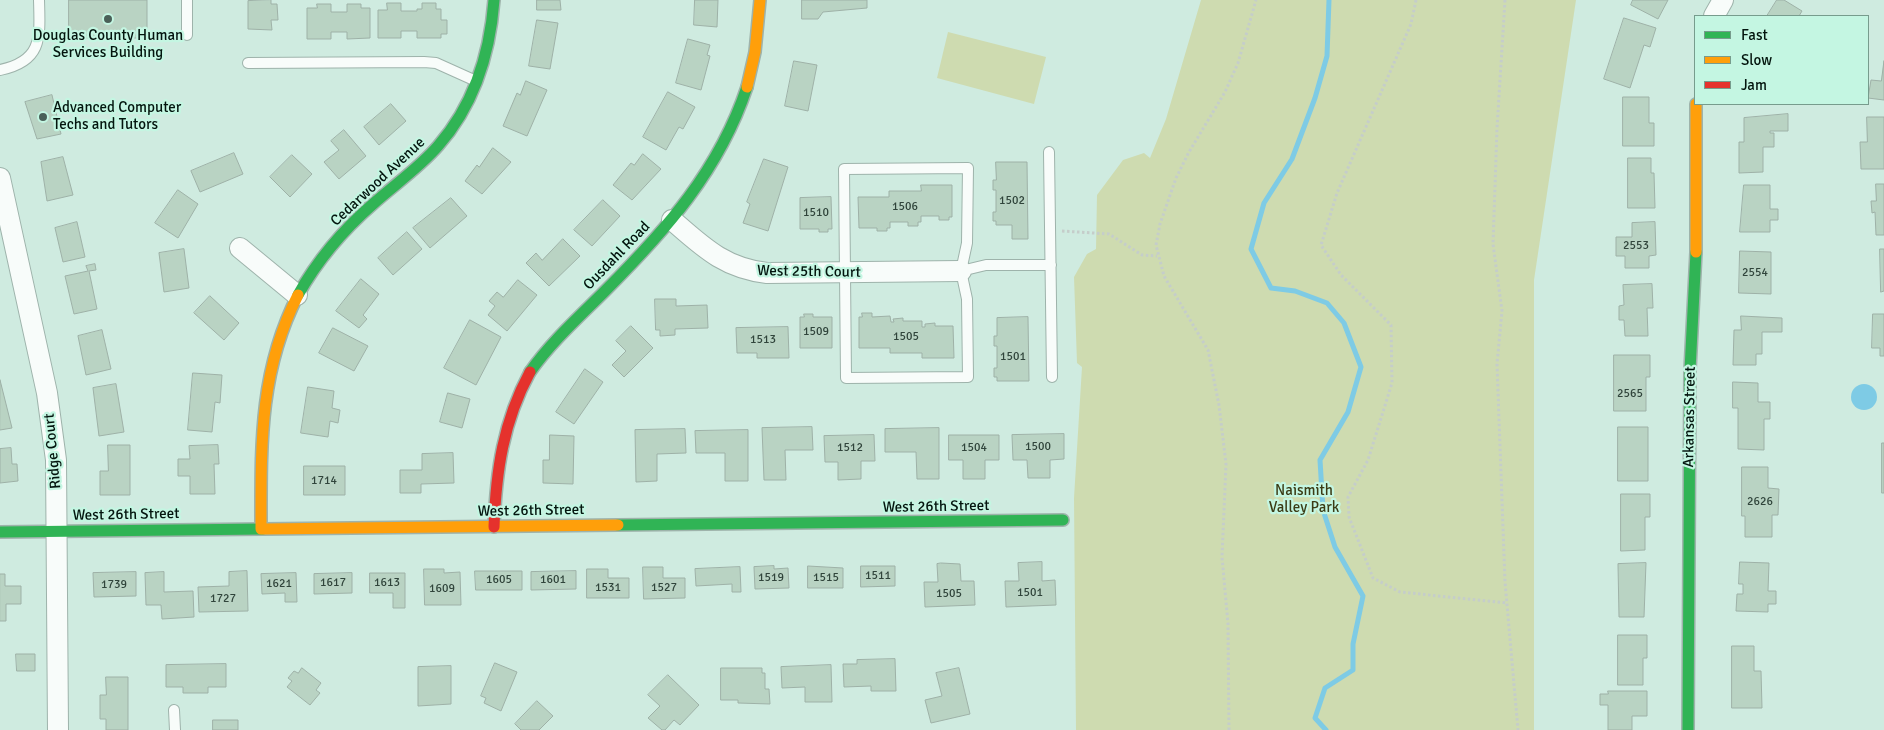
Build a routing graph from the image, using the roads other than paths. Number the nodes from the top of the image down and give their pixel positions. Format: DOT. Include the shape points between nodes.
graph roads {
  1 [pos="39,0"];
  2 [pos="187,0"];
  3 [pos="494,0"];
  4 [pos="760,0"];
  5 [pos="1723,0"];
  6 [pos="1715,15"];
  7 [pos="187,35"];
  8 [pos="248,63"];
  9 [pos="0,70"];
  10 [pos="476,81"];
  11 [pos="1696,105"];
  12 [pos="1049,152"];
  13 [pos="0,178"];
  14 [pos="672,220"];
  15 [pos="240,248"];
  16 [pos="1050,265"];
  17 [pos="961,271"];
  18 [pos="845,272"];
  19 [pos="297,295"];
  20 [pos="1052,377"];
  21 [pos="1063,520"];
  22 [pos="494,527"];
  23 [pos="261,529"];
  24 [pos="57,531"];
  25 [pos="0,532"];
  26 [pos="174,710"];
  27 [pos="58,730"];
  28 [pos="175,730"];
  29 [pos="1688,730"];
  1 -- 9 [label="lane" via="38,46 20,64"];
  2 -- 7 [label="lane"];
  3 -- 10 [label="street, Cedarwood Avenue" via="491,37"];
  4 -- 14 [label="street, Ousdahl Road" via="756,49 737,116 720,152"];
  5 -- 6 [label="street"];
  8 -- 10 [label="lane" via="424,62 436,63"];
  10 -- 19 [label="street, Cedarwood Avenue" via="464,109 438,146 337,241"];
  11 -- 29 [label="street, Arkansas Street" via="1696,280 1690,370"];
  12 -- 16 [label="lane"];
  13 -- 24 [label="street, Ridge Court" via="52,422"];
  14 -- 18 [label="street, West 25th Court" via="710,253 747,271"];
  14 -- 22 [label="street, Ousdahl Road" via="545,351 528,373 504,427 498,457"];
  15 -- 19 [label="street"];
  16 -- 17 [label="lane" via="986,265"];
  16 -- 20 [label="lane"];
  17 -- 18 [label="street, West 25th Court"];
  17 -- 18 [label="lane" via="967,243 968,168 844,169"];
  17 -- 18 [label="lane" via="967,300 968,377 846,378"];
  19 -- 23 [label="street, Cedarwood Avenue" via="279,336 263,401"];
  21 -- 22 [label="street, West 26th Street"];
  22 -- 23 [label="street, West 26th Street"];
  23 -- 24 [label="street, West 26th Street"];
  24 -- 25 [label="street, West 26th Street"];
  24 -- 27 [label="street, Ridge Court"];
  26 -- 28 [label="lane"];
}
